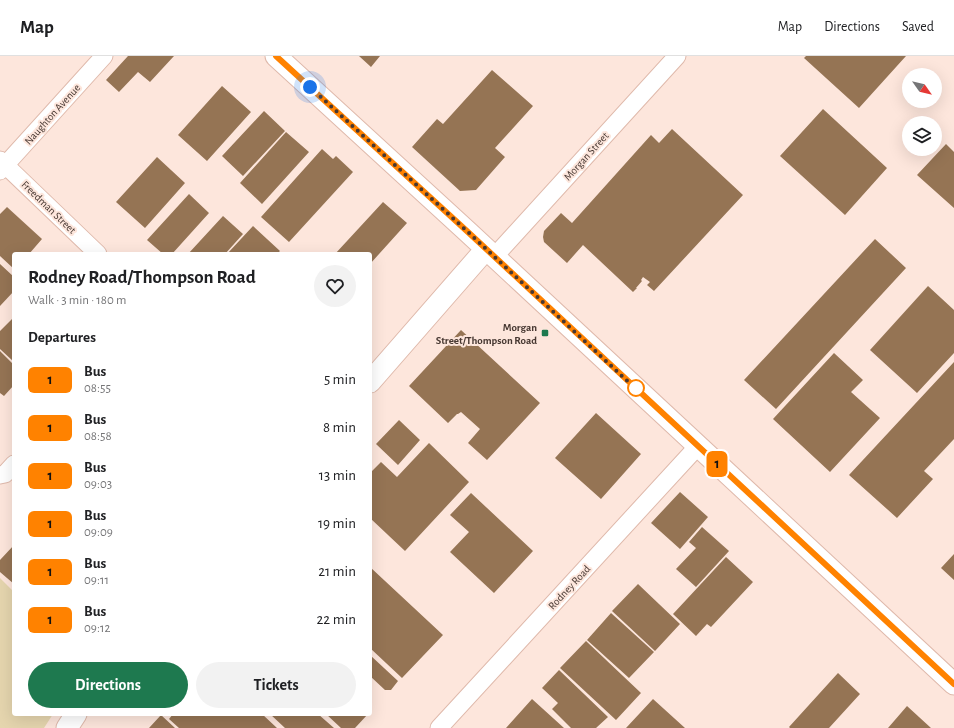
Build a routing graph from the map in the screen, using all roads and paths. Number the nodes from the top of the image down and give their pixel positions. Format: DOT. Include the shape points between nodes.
graph roads {
  1 [pos="104,56"];
  2 [pos="276,56"];
  3 [pos="677,56"];
  4 [pos="2,166"];
  5 [pos="96,252"];
  6 [pos="490,253"];
  7 [pos="372,380"];
  8 [pos="698,446"];
  9 [pos="12,466"];
  10 [pos="0,475"];
  11 [pos="954,684"];
  12 [pos="75,716"];
  13 [pos="67,728"];
  14 [pos="440,728"];
  1 -- 4 [label="street, Naughton Avenue"];
  2 -- 6 [label="main road"];
  3 -- 6 [label="street, Morgan Street"];
  4 -- 5 [label="street, Freedman Street"];
  6 -- 7 [label="main road, Morgan Street"];
  6 -- 8 [label="main road"];
  8 -- 11 [label="main road"];
  8 -- 14 [label="street, Rodney Road"];
  9 -- 10 [label="street" via="5,474"];
  12 -- 13 [label="main road"];
}
